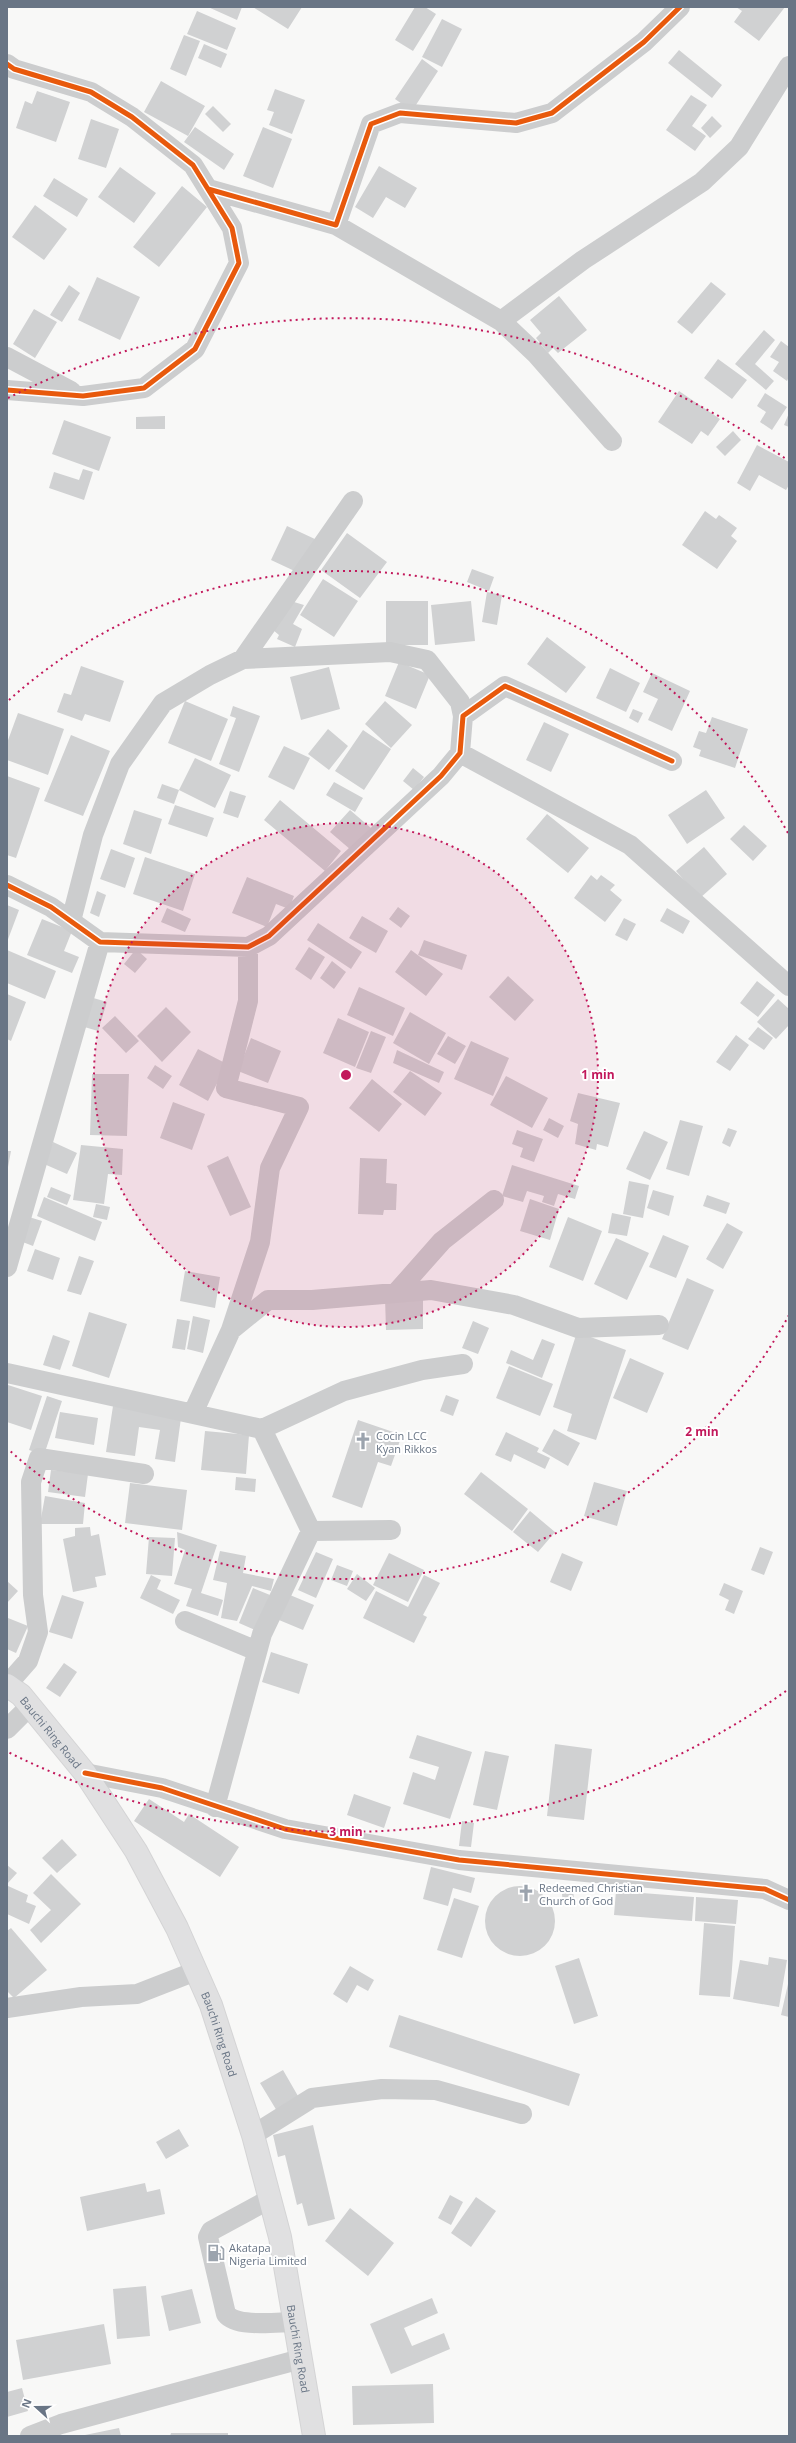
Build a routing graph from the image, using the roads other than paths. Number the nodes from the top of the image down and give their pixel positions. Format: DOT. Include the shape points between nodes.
graph roads {
  1 [pos="680,7"];
  2 [pos="7,64"];
  3 [pos="789,66"];
  4 [pos="208,189"];
  5 [pos="336,225"];
  6 [pos="501,321"];
  7 [pos="7,358"];
  8 [pos="7,390"];
  9 [pos="83,396"];
  10 [pos="612,441"];
  11 [pos="353,501"];
  12 [pos="243,659"];
  13 [pos="463,716"];
  14 [pos="460,753"];
  15 [pos="672,761"];
  16 [pos="7,885"];
  17 [pos="71,921"];
  18 [pos="100,942"];
  19 [pos="248,947"];
  20 [pos="789,986"];
  21 [pos="494,1200"];
  22 [pos="7,1267"];
  23 [pos="396,1293"];
  24 [pos="659,1325"];
  25 [pos="231,1330"];
  26 [pos="463,1364"];
  27 [pos="7,1373"];
  28 [pos="193,1413"];
  29 [pos="262,1429"];
  30 [pos="144,1474"];
  31 [pos="391,1530"];
  32 [pos="310,1532"];
  33 [pos="185,1621"];
  34 [pos="257,1651"];
  35 [pos="14,1696"];
  36 [pos="7,1729"];
  37 [pos="85,1773"];
  38 [pos="215,1807"];
  39 [pos="789,1900"];
  40 [pos="196,1971"];
  41 [pos="7,2008"];
  42 [pos="522,2114"];
  43 [pos="253,2135"];
  44 [pos="270,2199"];
  45 [pos="295,2322"];
  46 [pos="301,2359"];
  47 [pos="30,2436"];
  48 [pos="314,2436"];
  1 -- 5 [label="street" via="644,42 552,113 516,124 400,113 371,124"];
  2 -- 4 [label="street" via="14,69 91,92 132,117 193,165"];
  3 -- 6 [label="street" via="739,147 702,182 583,260"];
  4 -- 5 [label="street"];
  4 -- 9 [label="street" via="232,228 239,263 195,349 144,388"];
  5 -- 6 [label="street"];
  6 -- 10 [label="street" via="536,354"];
  7 -- 9 [label="street"];
  8 -- 9 [label="street"];
  11 -- 12 [label="street"];
  12 -- 13 [label="street" via="390,652 427,660 460,702"];
  12 -- 17 [label="street" via="163,703 120,764 93,835"];
  13 -- 14 [label="street"];
  13 -- 15 [label="street" via="505,686"];
  14 -- 19 [label="street" via="441,776 269,936"];
  14 -- 20 [label="street" via="630,845"];
  16 -- 17 [label="street" via="51,907"];
  17 -- 18 [label="street"];
  18 -- 19 [label="street"];
  18 -- 22 [label="street"];
  19 -- 25 [label="street" via="248,1001 226,1088 299,1107 270,1168 260,1242"];
  21 -- 23 [label="street" via="442,1241"];
  23 -- 24 [label="street" via="431,1290 514,1305 578,1328"];
  23 -- 25 [label="street" via="312,1300 268,1300"];
  25 -- 28 [label="street"];
  26 -- 29 [label="street" via="422,1370 344,1391"];
  27 -- 28 [label="street"];
  28 -- 29 [label="street"];
  29 -- 32 [label="street"];
  30 -- 35 [label="street" via="39,1458 31,1482 34,1596 38,1632"];
  31 -- 32 [label="street"];
  32 -- 34 [label="street" via="262,1634"];
  33 -- 34 [label="street"];
  34 -- 38 [label="street"];
  35 -- 36 [label="street"];
  35 -- 37 [label="main road, Bauchi Ring Road"];
  37 -- 38 [label="street" via="162,1788"];
  37 -- 40 [label="main road, Bauchi Ring Road" via="136,1851 177,1928"];
  38 -- 39 [label="street" via="285,1829 459,1860 765,1889"];
  40 -- 41 [label="street" via="137,1994 81,1997"];
  40 -- 43 [label="main road, Bauchi Ring Road" via="211,2005"];
  42 -- 43 [label="street" via="436,2090 382,2089 312,2098"];
  43 -- 44 [label="main road, Bauchi Ring Road"];
  44 -- 45 [label="main road, Bauchi Ring Road" via="280,2236"];
  44 -- 45 [label="street" via="211,2231 208,2237 226,2314 230,2319 239,2322"];
  45 -- 46 [label="main road, Bauchi Ring Road"];
  46 -- 47 [label="street" via="61,2424"];
  46 -- 48 [label="main road, Bauchi Ring Road"];
}
